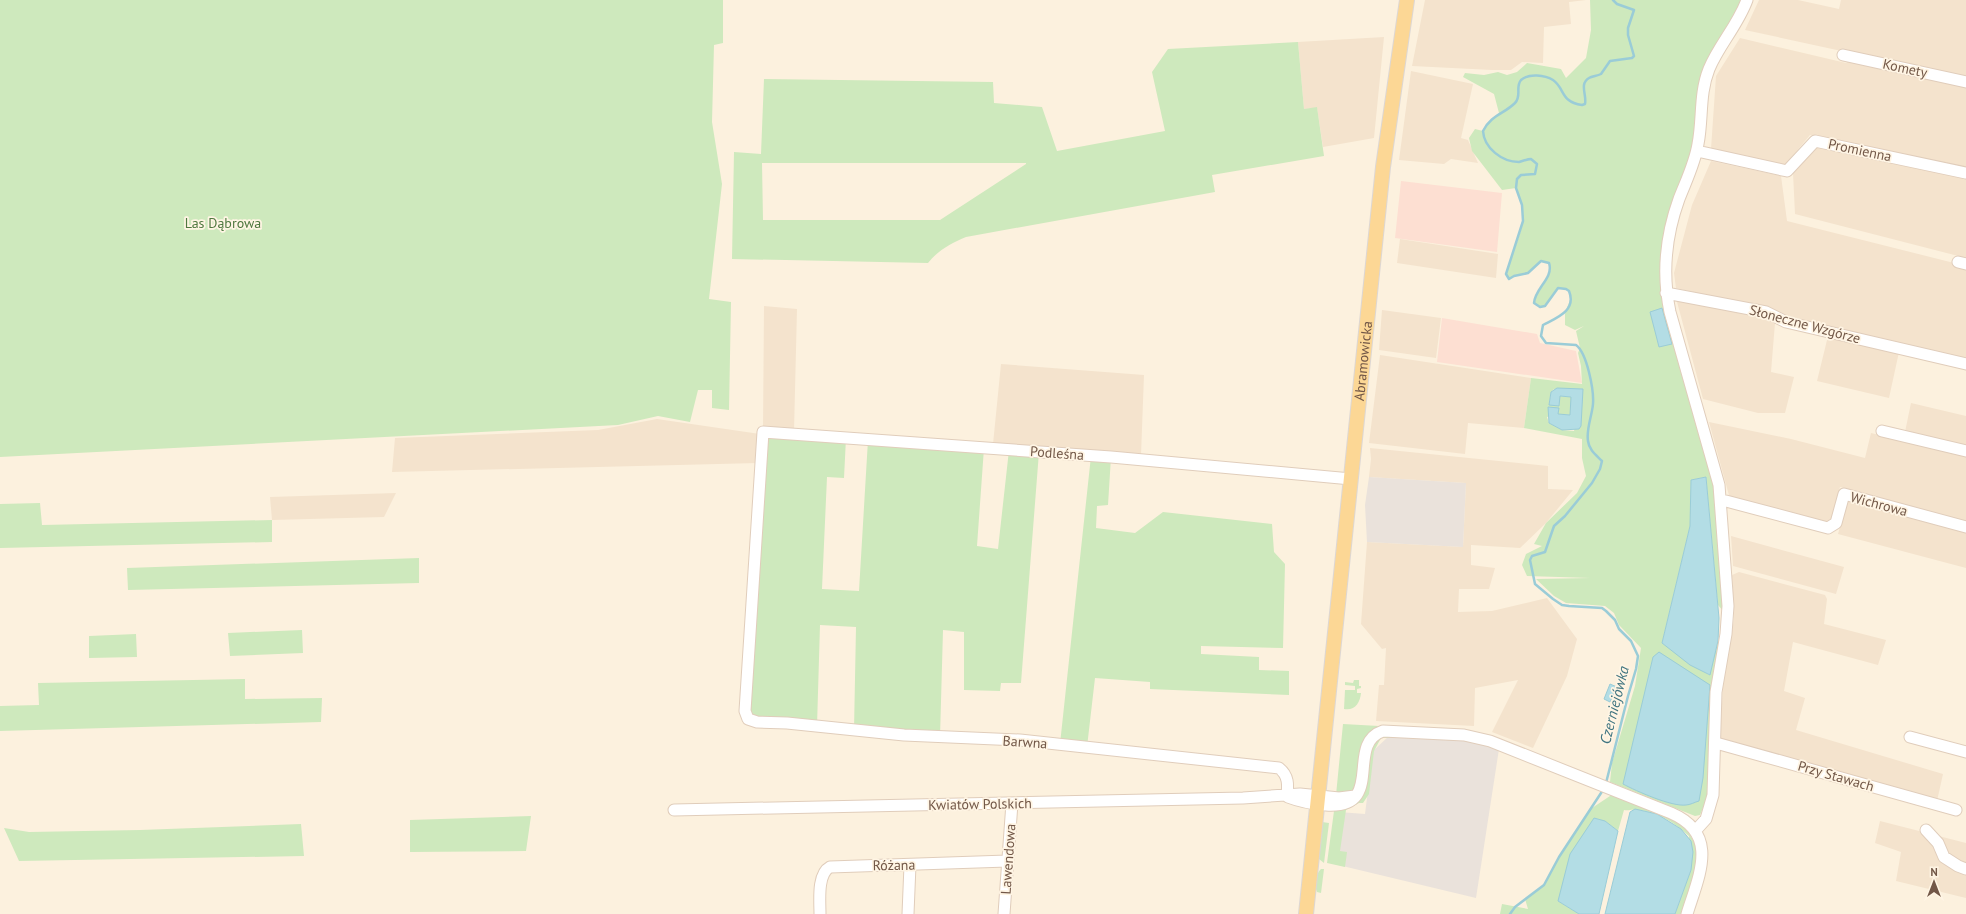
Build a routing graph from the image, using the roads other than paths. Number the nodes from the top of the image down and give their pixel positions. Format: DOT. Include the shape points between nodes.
graph roads {
  1 [pos="1407,0"];
  2 [pos="1747,0"];
  3 [pos="1843,55"];
  4 [pos="1966,82"];
  5 [pos="1697,151"];
  6 [pos="1966,173"];
  7 [pos="1666,293"];
  8 [pos="1966,364"];
  9 [pos="1882,430"];
  10 [pos="1966,451"];
  11 [pos="1351,479"];
  12 [pos="1720,501"];
  13 [pos="1966,527"];
  14 [pos="745,711"];
  15 [pos="1910,737"];
  16 [pos="1716,743"];
  17 [pos="1966,752"];
  18 [pos="1287,796"];
  19 [pos="1318,800"];
  20 [pos="1012,803"];
  21 [pos="674,810"];
  22 [pos="1956,810"];
  23 [pos="1696,830"];
  24 [pos="1926,830"];
  25 [pos="1007,862"];
  26 [pos="910,865"];
  27 [pos="1966,869"];
  28 [pos="820,914"];
  29 [pos="908,914"];
  30 [pos="1004,914"];
  31 [pos="1306,914"];
  32 [pos="1687,914"];
  1 -- 11 [label="main road, Abramowicka" via="1386,144"];
  2 -- 5 [label="street" via="1706,76"];
  3 -- 4 [label="street, Komety"];
  5 -- 6 [label="street, Promienna" via="1787,171 1815,140"];
  5 -- 7 [label="street" via="1669,232"];
  7 -- 8 [label="street, Słoneczne Wzgórze" via="1766,312 1786,322"];
  7 -- 12 [label="street" via="1717,479"];
  9 -- 10 [label="street"];
  11 -- 14 [label="street, Podleśna" via="1111,457 763,432"];
  11 -- 19 [label="main road, Abramowicka"];
  12 -- 13 [label="street, Wichrowa" via="1828,528 1836,523 1844,494"];
  12 -- 16 [label="street" via="1728,606 1716,692"];
  14 -- 18 [label="street, Barwna" via="748,719 757,722 911,735 1020,740 1279,768 1288,779"];
  15 -- 17 [label="street"];
  16 -- 22 [label="street, Przy Stawach"];
  16 -- 23 [label="street" via="1712,801 1706,819"];
  18 -- 19 [label="street, Kwiatów Polskich" via="1300,794"];
  18 -- 20 [label="street, Kwiatów Polskich"];
  19 -- 23 [label="street, Kwiatów Polskich" via="1355,796 1362,783 1367,744 1373,736 1386,730 1464,735 1490,741 1677,816"];
  19 -- 31 [label="main road, Abramowicka"];
  20 -- 21 [label="street, Kwiatów Polskich"];
  20 -- 25 [label="street, Lawendowa"];
  23 -- 32 [label="street" via="1701,842 1702,860"];
  24 -- 27 [label="street" via="1938,843 1944,857"];
  25 -- 26 [label="street, Różana"];
  25 -- 30 [label="street, Lawendowa"];
  26 -- 28 [label="street, Różana" via="835,866 826,869 822,878"];
  26 -- 29 [label="street"];
}
